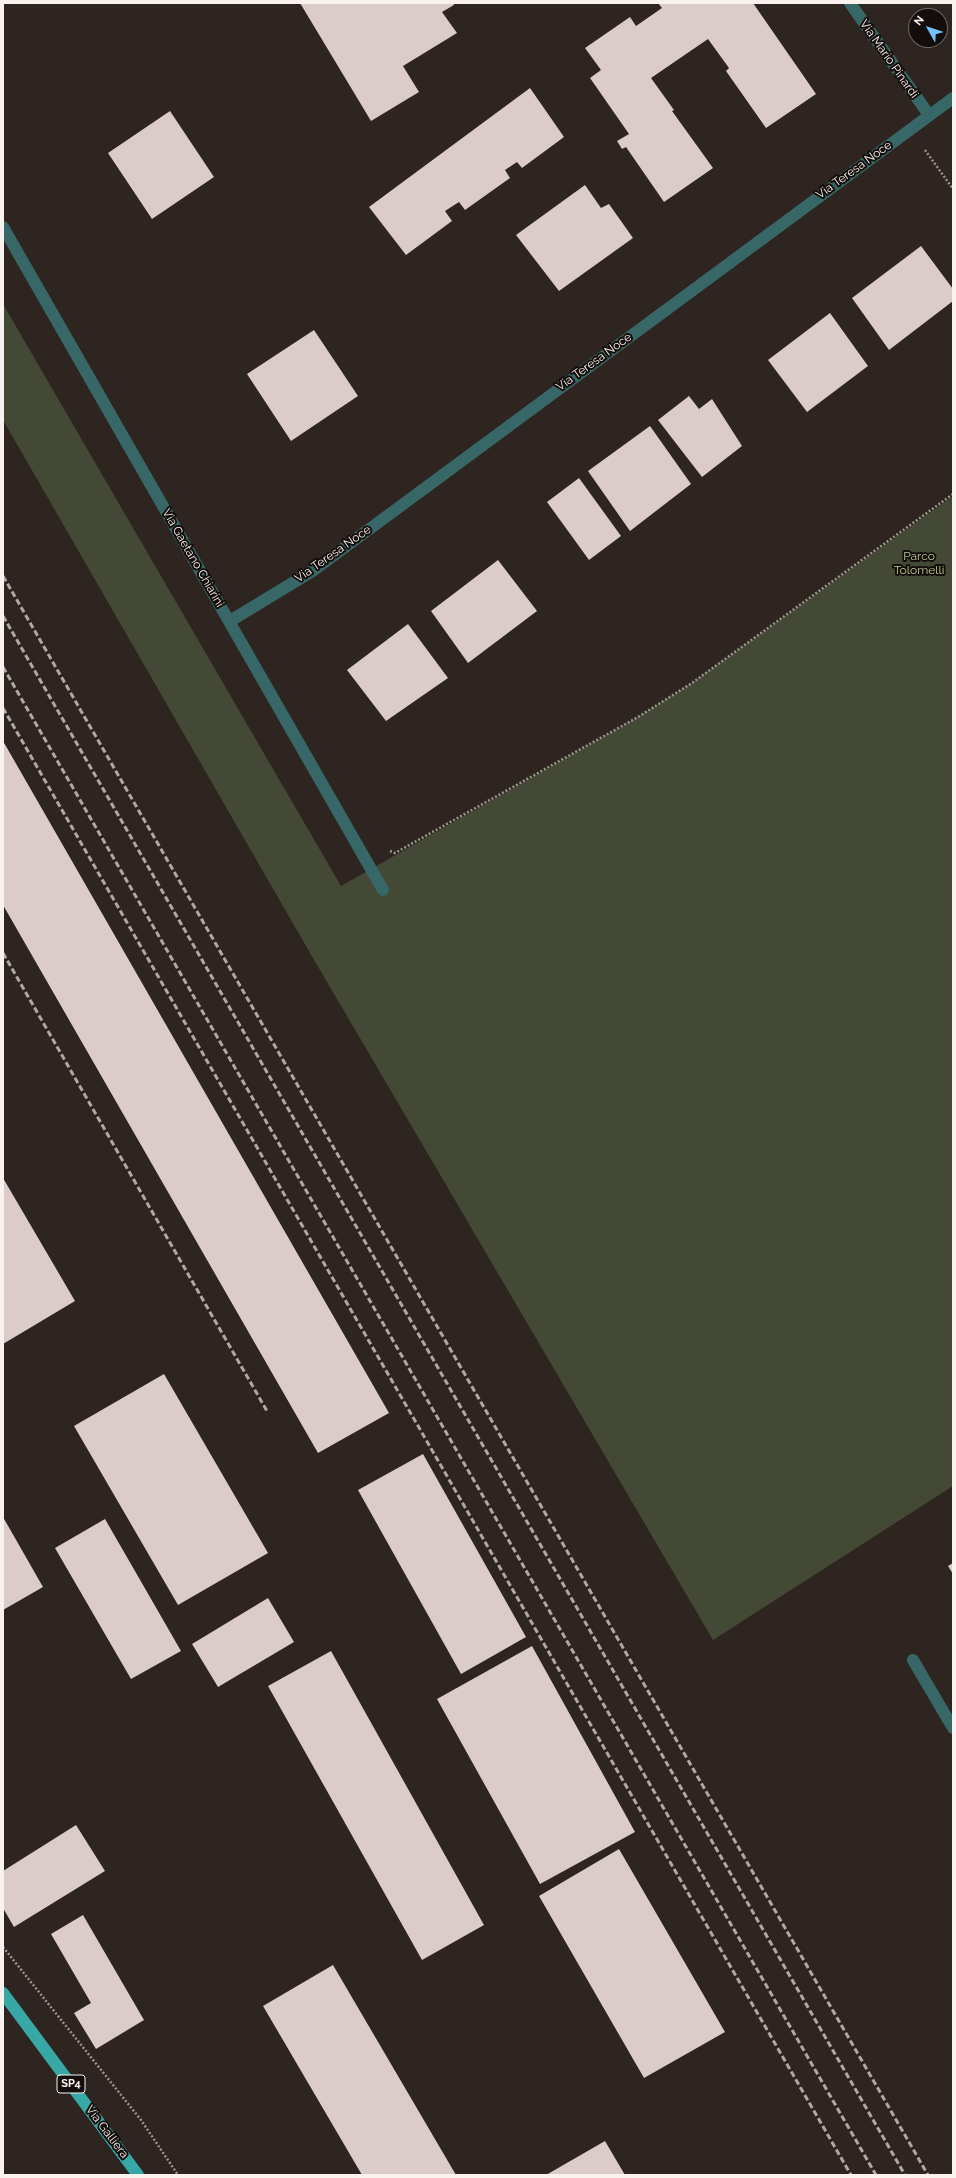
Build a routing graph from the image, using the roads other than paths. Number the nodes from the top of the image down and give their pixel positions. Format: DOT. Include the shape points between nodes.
graph roads {
  1 [pos="850,3"];
  2 [pos="953,98"];
  3 [pos="929,115"];
  4 [pos="3,227"];
  5 [pos="230,621"];
  6 [pos="382,890"];
  7 [pos="913,1660"];
  8 [pos="953,1728"];
  9 [pos="3,1993"];
  10 [pos="138,2175"];
  1 -- 3 [label="street, Via Mario Pinardi"];
  2 -- 3 [label="street, Via Teresa Noce"];
  3 -- 5 [label="street, Via Teresa Noce" via="314,570"];
  4 -- 5 [label="street, Via Gaetano Chiarini"];
  5 -- 6 [label="street, Via Gaetano Chiarini"];
  7 -- 8 [label="street"];
  9 -- 10 [label="main road, Via Galliera / SP4"];
}
